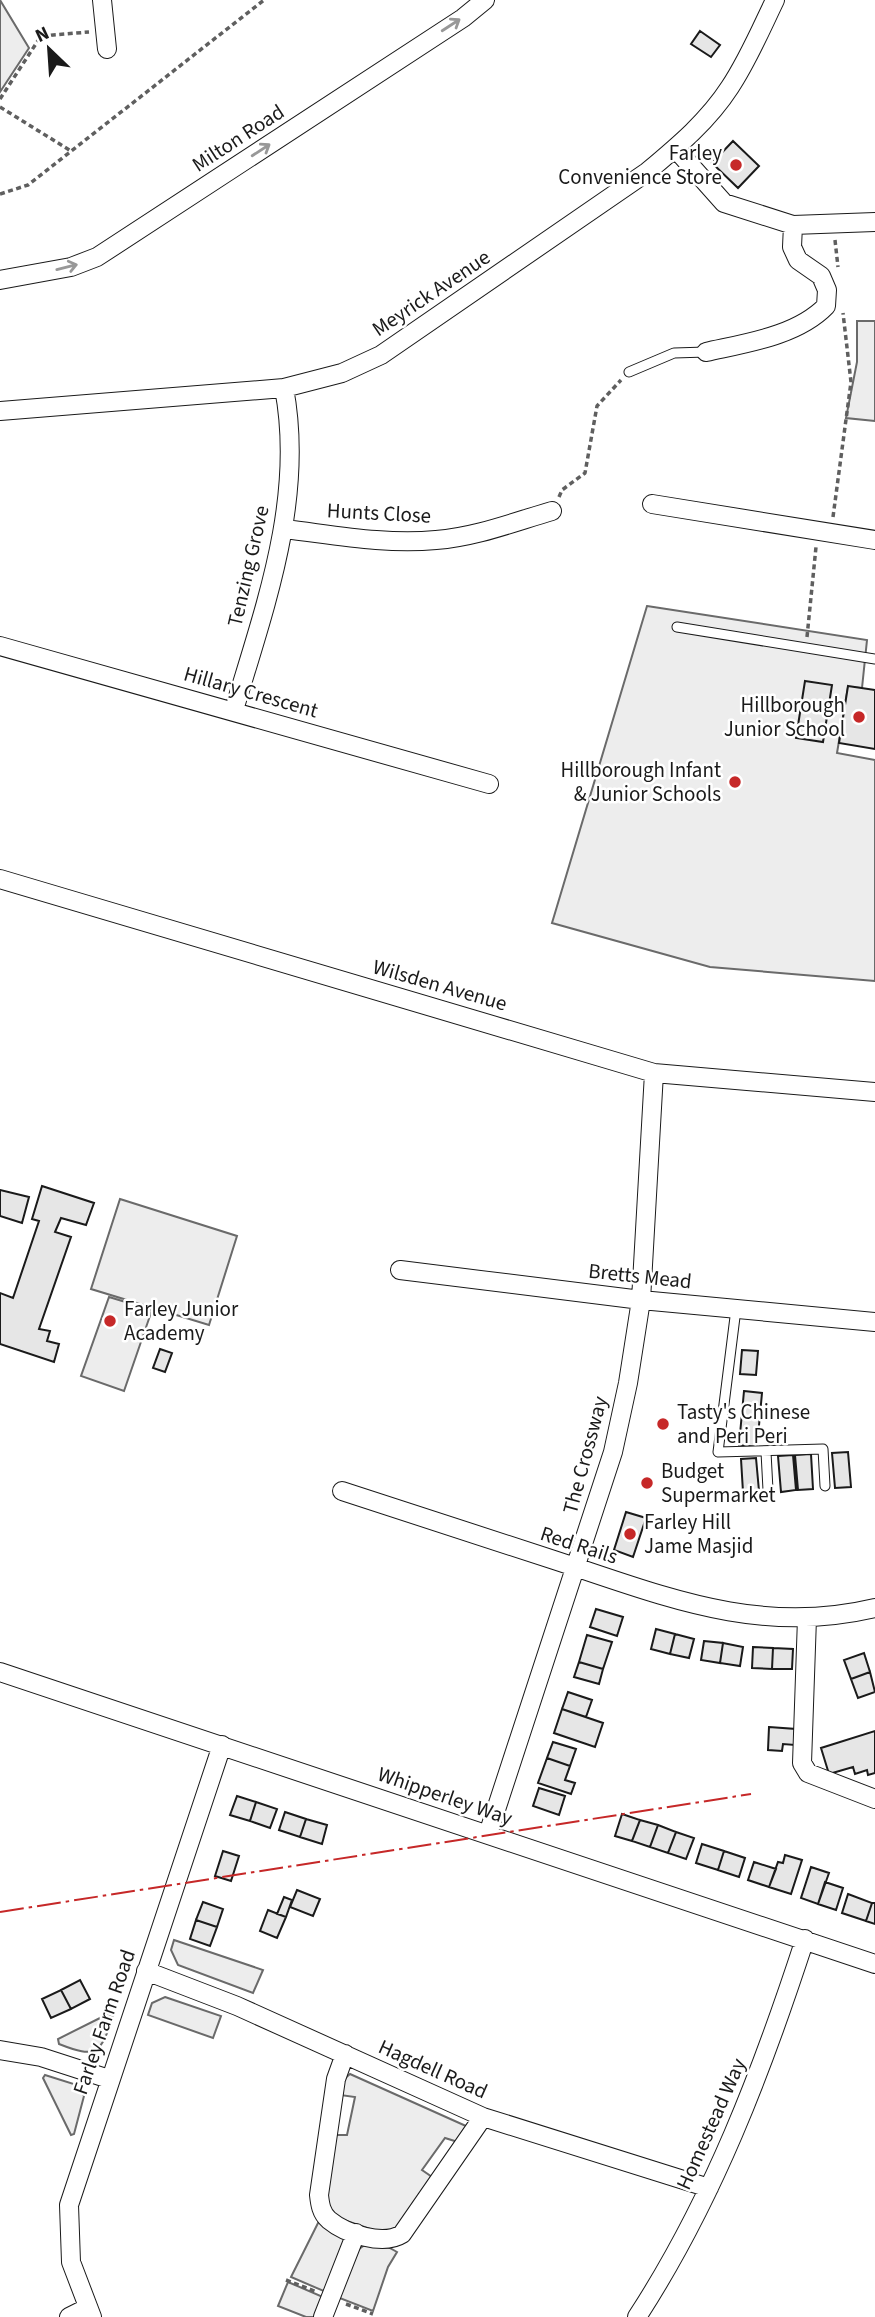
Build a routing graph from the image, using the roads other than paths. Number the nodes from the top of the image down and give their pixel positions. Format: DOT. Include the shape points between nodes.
graph roads {
  1 [pos="102,0"];
  2 [pos="485,0"];
  3 [pos="775,0"];
  4 [pos="106,40"];
  5 [pos="676,148"];
  6 [pos="875,222"];
  7 [pos="793,225"];
  8 [pos="0,280"];
  9 [pos="706,352"];
  10 [pos="629,372"];
  11 [pos="284,388"];
  12 [pos="0,411"];
  13 [pos="652,504"];
  14 [pos="552,511"];
  15 [pos="285,529"];
  16 [pos="875,540"];
  17 [pos="677,627"];
  18 [pos="0,646"];
  19 [pos="875,659"];
  20 [pos="234,710"];
  21 [pos="489,784"];
  22 [pos="0,879"];
  23 [pos="654,1073"];
  24 [pos="875,1092"];
  25 [pos="400,1270"];
  26 [pos="641,1300"];
  27 [pos="736,1309"];
  28 [pos="875,1322"];
  29 [pos="766,1452"];
  30 [pos="825,1486"];
  31 [pos="768,1490"];
  32 [pos="342,1491"];
  33 [pos="577,1568"];
  34 [pos="874,1612"];
  35 [pos="807,1618"];
  36 [pos="0,1672"];
  37 [pos="222,1745"];
  38 [pos="875,1799"];
  39 [pos="488,1834"];
  40 [pos="805,1940"];
  41 [pos="875,1964"];
  42 [pos="145,1971"];
  43 [pos="0,2050"];
  44 [pos="345,2054"];
  45 [pos="109,2079"];
  46 [pos="483,2117"];
  47 [pos="709,2188"];
  48 [pos="356,2233"];
  49 [pos="90,2312"];
  50 [pos="69,2317"];
  51 [pos="323,2317"];
  52 [pos="638,2317"];
  1 -- 4 [label="street"];
  8 -- 2 [label="street, Milton Road, one-way" via="71,267 97,257"];
  3 -- 5 [label="street, Meyrick Avenue" via="731,86"];
  5 -- 7 [label="street" via="724,203"];
  5 -- 11 [label="street, Meyrick Avenue" via="382,355 342,373"];
  6 -- 7 [label="street"];
  7 -- 9 [label="street" via="792,247 798,260 821,276 827,290 826,306 815,317 761,340"];
  9 -- 10 [label="lane" via="674,353"];
  11 -- 12 [label="street, Meyrick Avenue"];
  11 -- 15 [label="street, Tenzing Grove" via="289,418"];
  13 -- 16 [label="street"];
  14 -- 15 [label="street, Hunts Close" via="475,534 436,540 378,540"];
  15 -- 20 [label="street, Tenzing Grove"];
  17 -- 19 [label="lane"];
  18 -- 20 [label="street, Hillary Crescent"];
  20 -- 21 [label="street, Hillary Crescent"];
  22 -- 23 [label="street, Wilsden Avenue"];
  23 -- 24 [label="street, Wilsden Avenue"];
  23 -- 26 [label="street, The Crossway"];
  25 -- 26 [label="street, Bretts Mead"];
  26 -- 27 [label="street, Bretts Mead"];
  26 -- 33 [label="street, The Crossway" via="613,1452"];
  27 -- 28 [label="street, Bretts Mead"];
  27 -- 29 [label="lane" via="718,1452"];
  29 -- 30 [label="lane" via="823,1449"];
  29 -- 31 [label="lane"];
  32 -- 33 [label="street, Red Rails"];
  33 -- 35 [label="street, Red Rails" via="738,1615"];
  33 -- 39 [label="street, The Crossway"];
  34 -- 35 [label="street, Red Rails"];
  35 -- 38 [label="street" via="802,1763 808,1773"];
  36 -- 37 [label="street, Whipperley Way"];
  37 -- 39 [label="street, Whipperley Way"];
  37 -- 42 [label="street, Farley Farm Road"];
  39 -- 40 [label="street, Whipperley Way"];
  40 -- 41 [label="street, Whipperley Way"];
  40 -- 47 [label="street, Homestead Way" via="766,2055"];
  42 -- 44 [label="street, Hagdell Road"];
  42 -- 45 [label="street, Farley Farm Road"];
  43 -- 45 [label="street" via="41,2057"];
  44 -- 46 [label="street, Hagdell Road"];
  44 -- 48 [label="street" via="336,2079 319,2195 320,2208 329,2220"];
  45 -- 49 [label="street, Farley Farm Road" via="69,2206 69,2250"];
  46 -- 47 [label="street, Hagdell Road"];
  46 -- 48 [label="street" via="402,2234 383,2241"];
  47 -- 52 [label="street, Homestead Way"];
  48 -- 51 [label="street"];
  49 -- 50 [label="street"];
}
